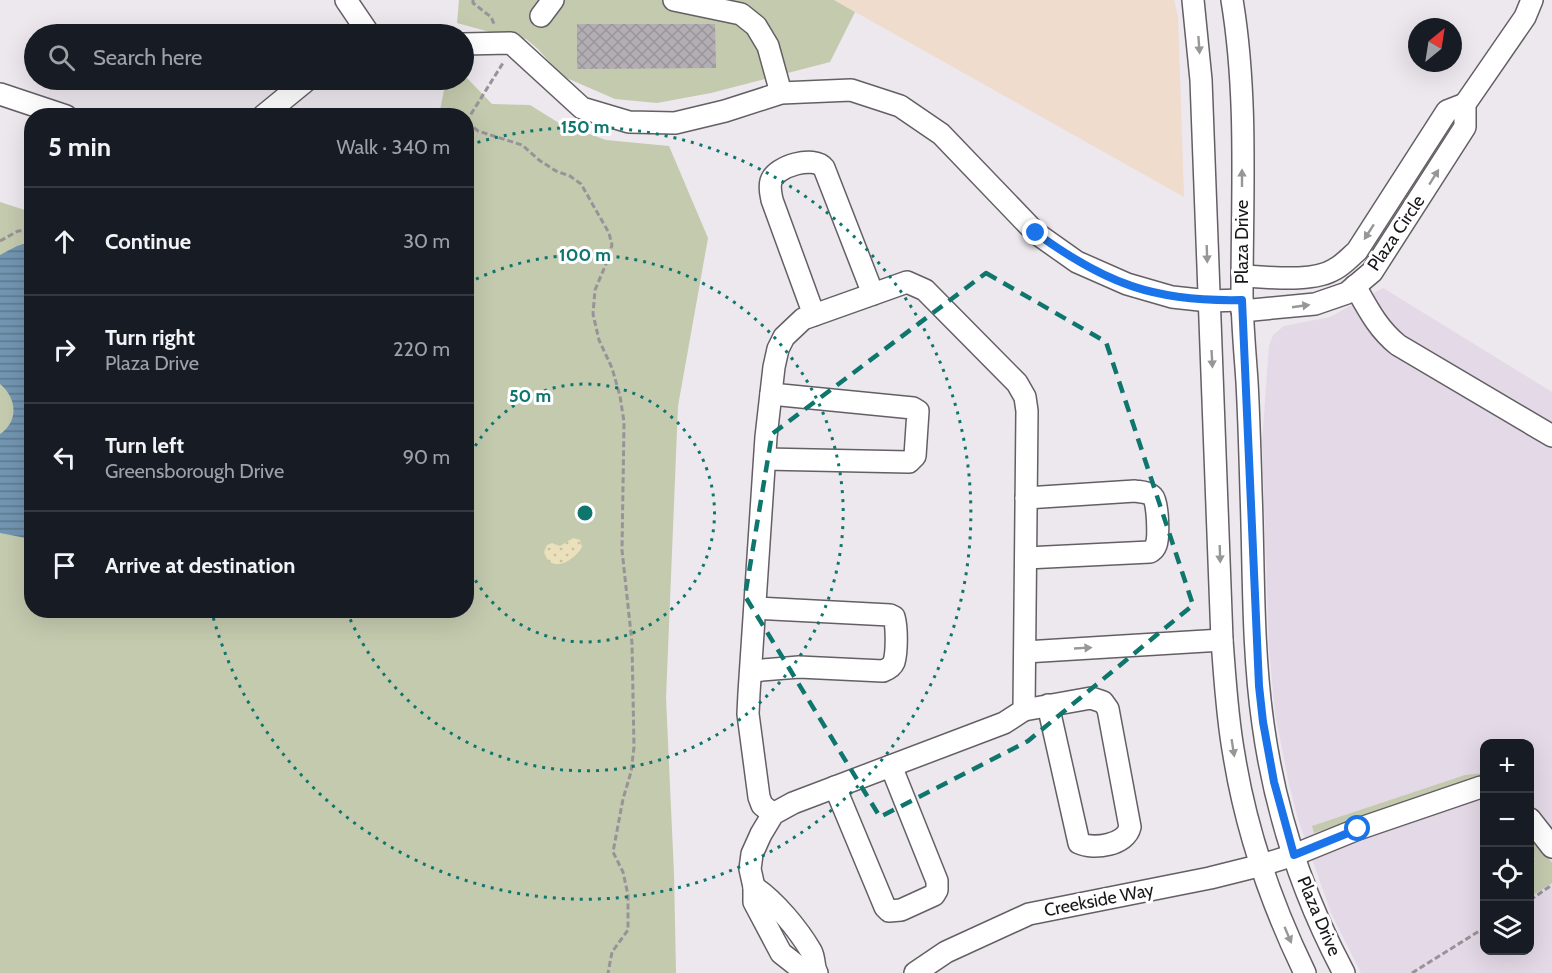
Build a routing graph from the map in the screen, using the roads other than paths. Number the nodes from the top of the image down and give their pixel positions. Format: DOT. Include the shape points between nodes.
graph roads {
  1 [pos="346,0"];
  2 [pos="674,0"];
  3 [pos="1193,0"];
  4 [pos="1233,0"];
  5 [pos="1532,0"];
  6 [pos="362,24"];
  7 [pos="474,44"];
  8 [pos="295,90"];
  9 [pos="781,93"];
  10 [pos="0,94"];
  11 [pos="1465,104"];
  12 [pos="42,108"];
  13 [pos="273,108"];
  14 [pos="1242,276"];
  15 [pos="1355,286"];
  16 [pos="873,294"];
  17 [pos="1209,301"];
  18 [pos="1242,305"];
  19 [pos="814,315"];
  20 [pos="771,394"];
  21 [pos="1552,436"];
  22 [pos="765,459"];
  23 [pos="1026,498"];
  24 [pos="1026,558"];
  25 [pos="755,608"];
  26 [pos="1222,640"];
  27 [pos="1025,652"];
  28 [pos="751,671"];
  29 [pos="1048,705"];
  30 [pos="1024,710"];
  31 [pos="891,766"];
  32 [pos="835,787"];
  33 [pos="1480,787"];
  34 [pos="773,814"];
  35 [pos="1534,824"];
  36 [pos="1552,847"];
  37 [pos="1294,855"];
  38 [pos="1262,865"];
  39 [pos="754,887"];
  40 [pos="788,920"];
  41 [pos="771,935"];
  42 [pos="815,972"];
  43 [pos="915,973"];
  44 [pos="1305,973"];
  45 [pos="1344,973"];
  1 -- 6 [label="street"];
  2 -- 9 [label="street" via="741,14 756,26 768,46"];
  3 -- 17 [label="street, Plaza Drive, one-way" via="1201,80"];
  14 -- 4 [label="street, Plaza Drive, one-way" via="1241,100"];
  5 -- 11 [label="street, Plaza Circle" via="1525,17"];
  7 -- 9 [label="street, Plaza Circle" via="511,43 582,108 629,122 675,123"];
  8 -- 13 [label="street"];
  9 -- 17 [label="street, Plaza Circle" via="851,90 900,106 941,134 1036,233 1077,262 1150,292"];
  10 -- 12 [label="street"];
  11 -- 14 [label="street, Plaza Circle, one-way" via="1447,111 1357,251 1334,271 1303,277"];
  15 -- 11 [label="street, Plaza Circle, one-way" via="1379,263 1465,127"];
  14 -- 18 [label="street, Plaza Drive"];
  18 -- 15 [label="street, Plaza Circle, one-way" via="1315,304 1347,293"];
  15 -- 21 [label="street" via="1384,334 1398,345"];
  16 -- 19 [label="street"];
  16 -- 19 [label="street" via="824,168 809,161 778,171 771,182 772,200"];
  16 -- 23 [label="street" via="907,282 926,290 1017,383 1027,411"];
  17 -- 18 [label="street, Plaza Circle"];
  17 -- 26 [label="street, Plaza Drive, one-way"];
  18 -- 37 [label="street, Plaza Drive" via="1259,686 1274,782"];
  19 -- 20 [label="street" via="803,319 784,337 776,358"];
  20 -- 22 [label="street"];
  20 -- 22 [label="street" via="913,408 918,411 915,456 909,462"];
  22 -- 25 [label="street"];
  23 -- 24 [label="street"];
  23 -- 24 [label="street" via="1146,493 1156,502 1158,542 1150,552"];
  24 -- 27 [label="street"];
  25 -- 28 [label="street"];
  25 -- 28 [label="street" via="891,615 896,624 894,663 883,671 799,667"];
  27 -- 26 [label="street, one-way"];
  26 -- 38 [label="street, Plaza Drive, one-way" via="1234,757"];
  27 -- 30 [label="street"];
  28 -- 34 [label="street" via="748,714 759,797 762,806"];
  29 -- 29 [label="street" via="1091,698 1103,702 1108,709 1130,827 1129,834 1122,839 1092,847 1079,843"];
  29 -- 30 [label="street"];
  30 -- 31 [label="street" via="1004,723"];
  31 -- 32 [label="street"];
  31 -- 32 [label="street" via="937,881 934,894 902,910 888,911 885,907"];
  32 -- 34 [label="street"];
  33 -- 37 [label="street, Creekside Way"];
  34 -- 39 [label="street" via="752,854"];
  35 -- 36 [label="street"];
  37 -- 38 [label="street, Creekside Way"];
  37 -- 45 [label="street, Plaza Drive" via="1316,915"];
  38 -- 43 [label="street, Creekside Way" via="1029,914 946,952"];
  38 -- 44 [label="street, Plaza Drive, one-way"];
  39 -- 40 [label="street" via="768,896"];
  39 -- 41 [label="street" via="754,902"];
  40 -- 41 [label="street"];
  40 -- 42 [label="street" via="813,953"];
  41 -- 42 [label="street" via="791,962"];
}
